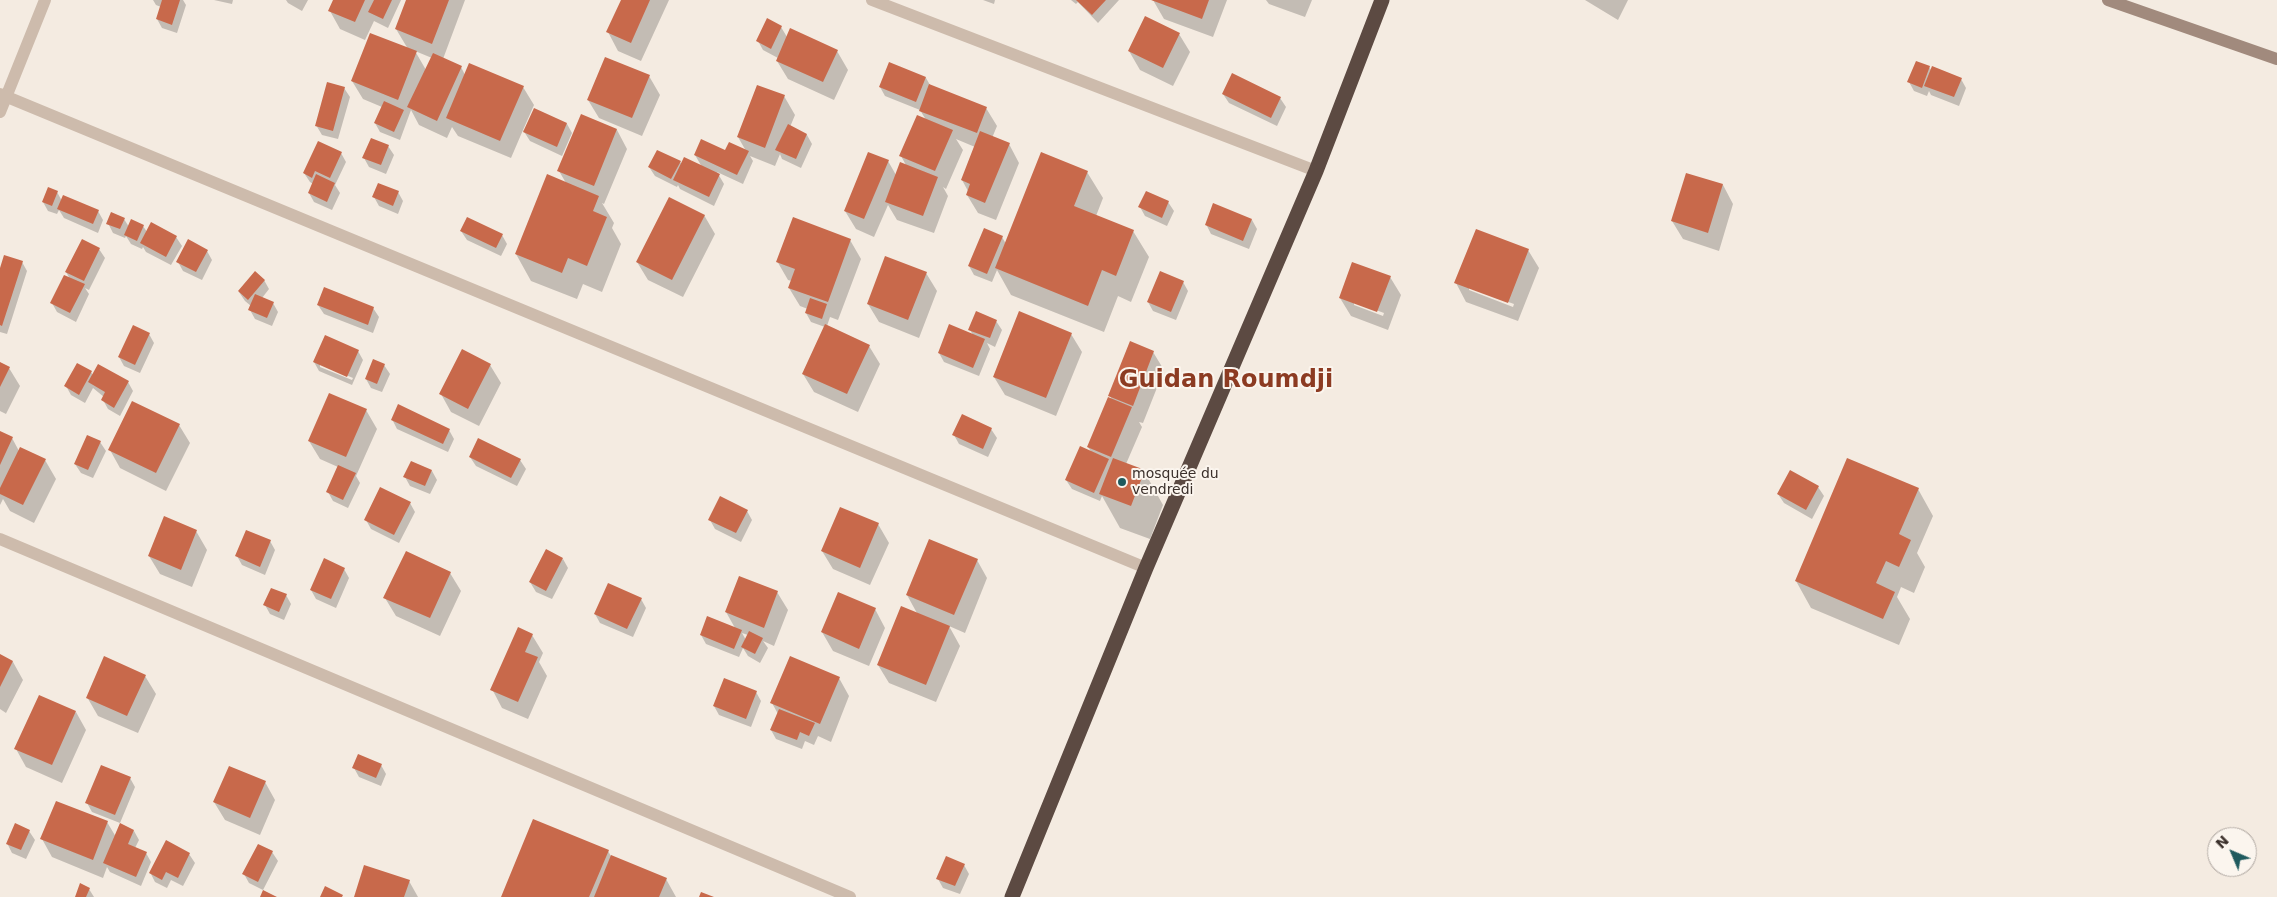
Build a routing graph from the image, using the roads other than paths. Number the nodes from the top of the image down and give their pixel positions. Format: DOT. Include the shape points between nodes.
graph roads {
  1 [pos="46,0"];
  2 [pos="872,0"];
  3 [pos="1382,0"];
  4 [pos="2108,0"];
  5 [pos="2277,60"];
  6 [pos="3,95"];
  7 [pos="0,112"];
  8 [pos="1316,171"];
  9 [pos="0,539"];
  10 [pos="1146,568"];
  11 [pos="850,897"];
  12 [pos="1012,897"];
  1 -- 6 [label="street"];
  2 -- 8 [label="street"];
  3 -- 8 [label="highway"];
  4 -- 5 [label="street"];
  6 -- 7 [label="street"];
  6 -- 10 [label="street"];
  8 -- 10 [label="highway"];
  9 -- 11 [label="street"];
  10 -- 12 [label="highway"];
}
